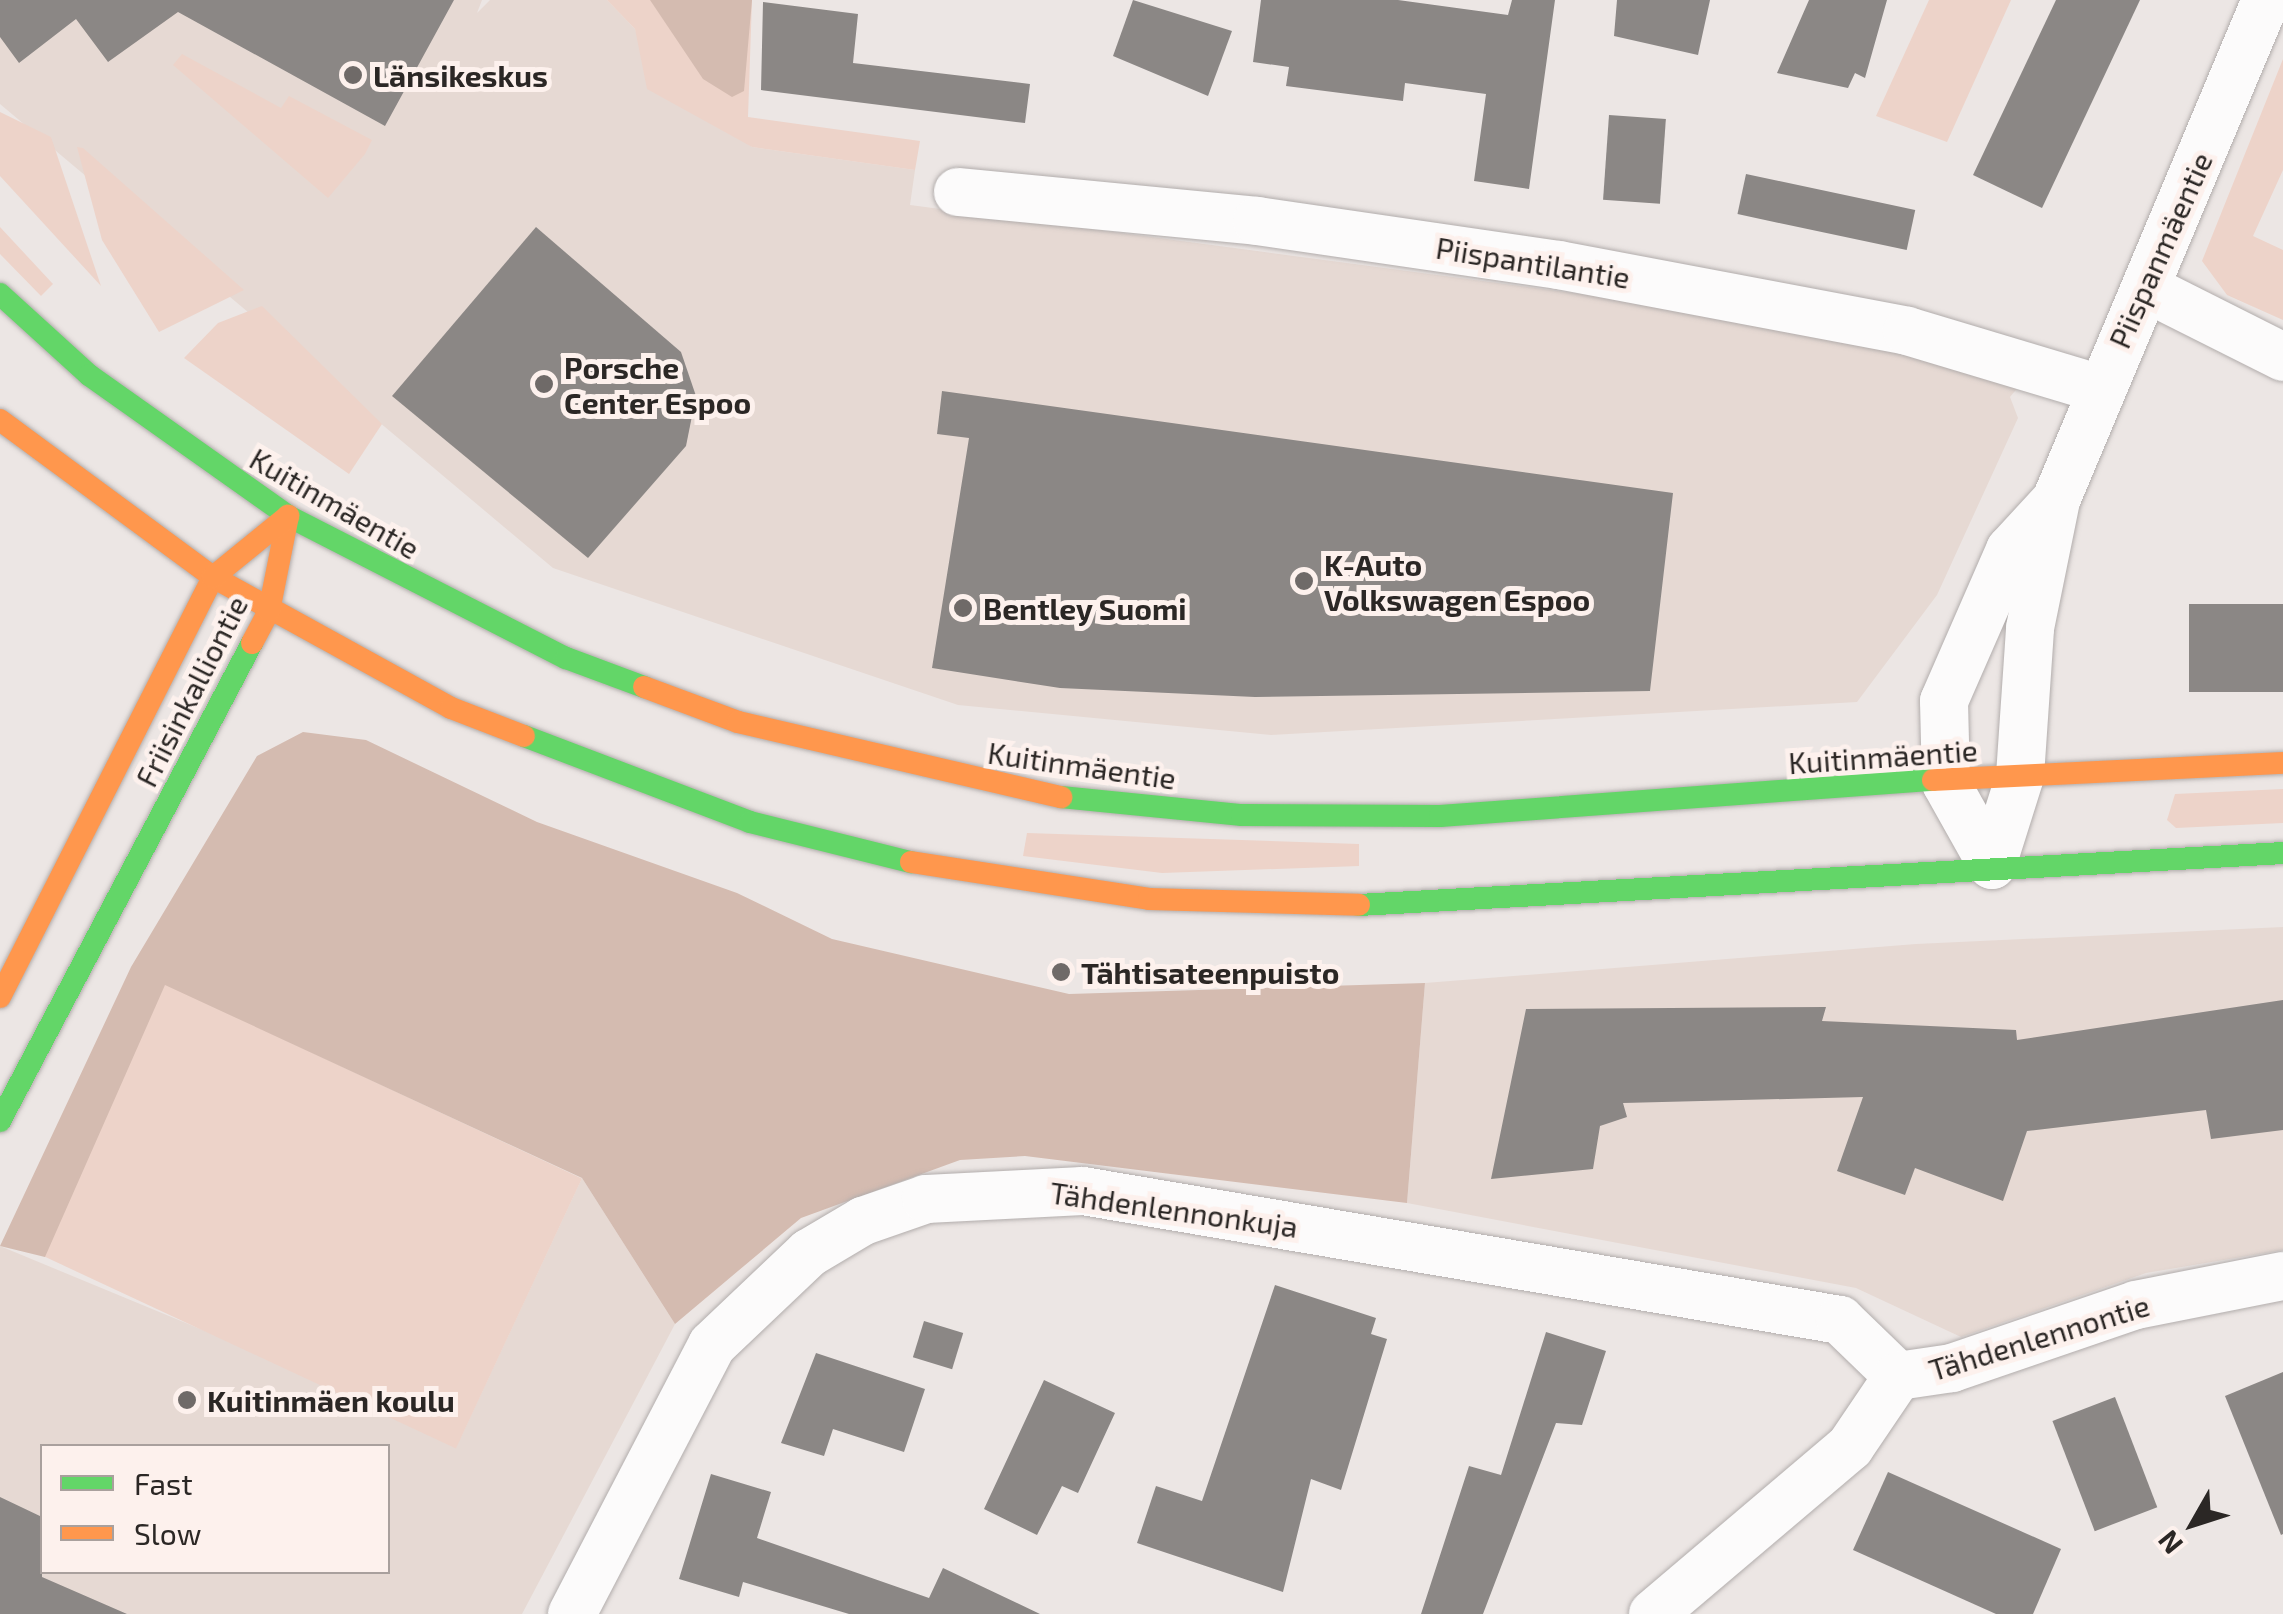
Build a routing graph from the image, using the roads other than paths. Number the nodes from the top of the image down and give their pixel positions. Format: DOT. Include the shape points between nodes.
graph roads {
  1 [pos="2266,0"];
  2 [pos="958,192"];
  3 [pos="2148,290"];
  4 [pos="0,294"];
  5 [pos="2283,358"];
  6 [pos="2097,388"];
  7 [pos="0,420"];
  8 [pos="2056,500"];
  9 [pos="288,516"];
  10 [pos="213,576"];
  11 [pos="269,612"];
  12 [pos="2283,764"];
  13 [pos="2020,776"];
  14 [pos="1946,783"];
  15 [pos="2283,854"];
  16 [pos="1992,865"];
  17 [pos="0,997"];
  18 [pos="0,1122"];
  19 [pos="2283,1276"];
  20 [pos="1898,1376"];
  21 [pos="572,1614"];
  22 [pos="1654,1614"];
  1 -- 3 [label="street, Piispanmäentie"];
  2 -- 6 [label="street, Piispantilantie" via="1257,221 1560,264 1907,331"];
  3 -- 5 [label="street"];
  3 -- 6 [label="street, Piispanmäentie"];
  4 -- 9 [label="main road, Kuitinmäentie" via="88,375"];
  6 -- 8 [label="street, Piispanmäentie"];
  7 -- 10 [label="main road"];
  8 -- 13 [label="street, Piispanmäentie" via="2030,628"];
  8 -- 14 [label="street, Piispanmäentie" via="2010,550 1950,680"];
  9 -- 10 [label="main road, Friisinkalliontie"];
  9 -- 11 [label="main road, Friisinkalliontie"];
  9 -- 14 [label="main road, Kuitinmäentie" via="566,658 738,722 1073,800 1242,815 1440,816"];
  10 -- 11 [label="main road"];
  10 -- 17 [label="main road, Friisinkalliontie"];
  11 -- 16 [label="main road" via="581,764 750,822 938,870 1149,899 1311,906 1504,903"];
  11 -- 18 [label="main road, Friisinkalliontie"];
  12 -- 13 [label="main road, Kuitinmäentie"];
  13 -- 14 [label="main road, Kuitinmäentie"];
  13 -- 16 [label="street, Piispanmäentie"];
  14 -- 16 [label="street"];
  15 -- 16 [label="main road"];
  19 -- 20 [label="street, Tähdenlennontie" via="2136,1305"];
  20 -- 21 [label="street, Tähdenlennonkuja" via="1840,1320 1112,1194 1000,1189 926,1199 862,1221 809,1254 712,1345"];
  20 -- 22 [label="street, Tähdenlennontie" via="1850,1447"];
}
